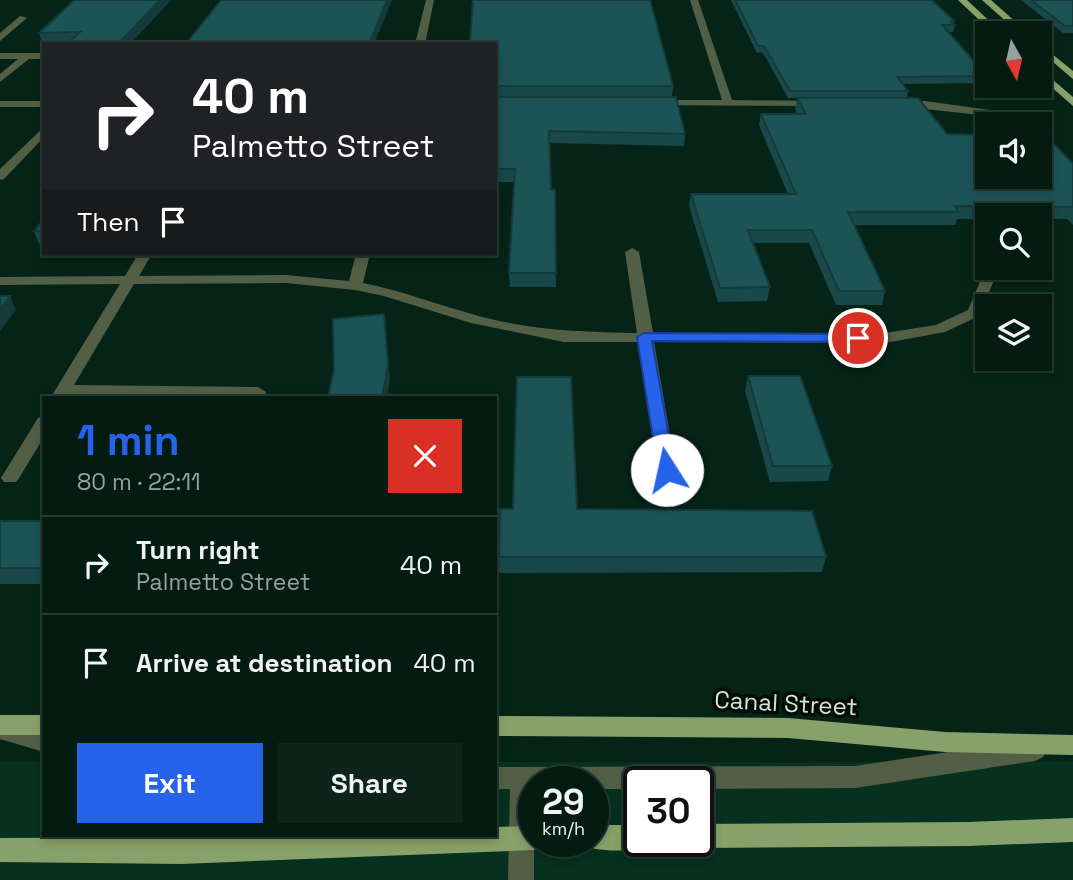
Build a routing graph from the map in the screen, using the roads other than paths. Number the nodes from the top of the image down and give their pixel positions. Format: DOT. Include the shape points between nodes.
graph roads {
  1 [pos="430,0"];
  2 [pos="694,0"];
  3 [pos="962,0"];
  4 [pos="986,0"];
  5 [pos="23,18"];
  6 [pos="985,21"];
  7 [pos="1010,21"];
  8 [pos="0,38"];
  9 [pos="420,42"];
  10 [pos="0,56"];
  11 [pos="27,56"];
  12 [pos="42,56"];
  13 [pos="1052,58"];
  14 [pos="1073,76"];
  15 [pos="0,79"];
  16 [pos="1052,83"];
  17 [pos="646,103"];
  18 [pos="728,103"];
  19 [pos="1073,103"];
  20 [pos="0,104"];
  21 [pos="42,104"];
  22 [pos="833,104"];
  23 [pos="886,104"];
  24 [pos="983,112"];
  25 [pos="42,132"];
  26 [pos="0,176"];
  27 [pos="632,252"];
  28 [pos="144,256"];
  29 [pos="362,256"];
  30 [pos="129,280"];
  31 [pos="987,280"];
  32 [pos="0,281"];
  33 [pos="355,286"];
  34 [pos="644,337"];
  35 [pos="61,394"];
  36 [pos="256,396"];
  37 [pos="38,443"];
  38 [pos="667,470"];
  39 [pos="10,478"];
  40 [pos="42,725"];
  41 [pos="497,726"];
  42 [pos="0,727"];
  43 [pos="42,741"];
  44 [pos="1070,745"];
  45 [pos="497,778"];
  46 [pos="518,778"];
  47 [pos="609,778"];
  48 [pos="1073,830"];
  49 [pos="714,836"];
  50 [pos="518,838"];
  51 [pos="0,850"];
  52 [pos="525,857"];
  53 [pos="521,880"];
  1 -- 9 [label="street"];
  2 -- 18 [label="street"];
  3 -- 6 [label="main road"];
  4 -- 7 [label="main road"];
  5 -- 8 [label="street"];
  10 -- 11 [label="street"];
  11 -- 12 [label="street"];
  11 -- 15 [label="street"];
  13 -- 14 [label="main road"];
  16 -- 19 [label="main road"];
  17 -- 18 [label="street"];
  18 -- 22 [label="street"];
  20 -- 21 [label="street"];
  23 -- 24 [label="street"];
  25 -- 26 [label="street"];
  27 -- 34 [label="street"];
  28 -- 30 [label="street"];
  29 -- 33 [label="street"];
  30 -- 32 [label="street"];
  30 -- 33 [label="street" via="286,279"];
  30 -- 35 [label="street"];
  31 -- 34 [label="street" via="974,313 940,329 885,338"];
  33 -- 34 [label="street" via="471,319 564,337"];
  34 -- 38 [label="street"];
  35 -- 36 [label="street" via="258,392"];
  37 -- 39 [label="street"];
  40 -- 42 [label="main road"];
  41 -- 44 [label="main road, Canal Street" via="788,728 958,743"];
  42 -- 43 [label="street"];
  44 -- 47 [label="street" via="855,777"];
  45 -- 46 [label="street"];
  48 -- 49 [label="main road"];
  50 -- 51 [label="main road" via="181,851"];
  52 -- 53 [label="street"];
}
